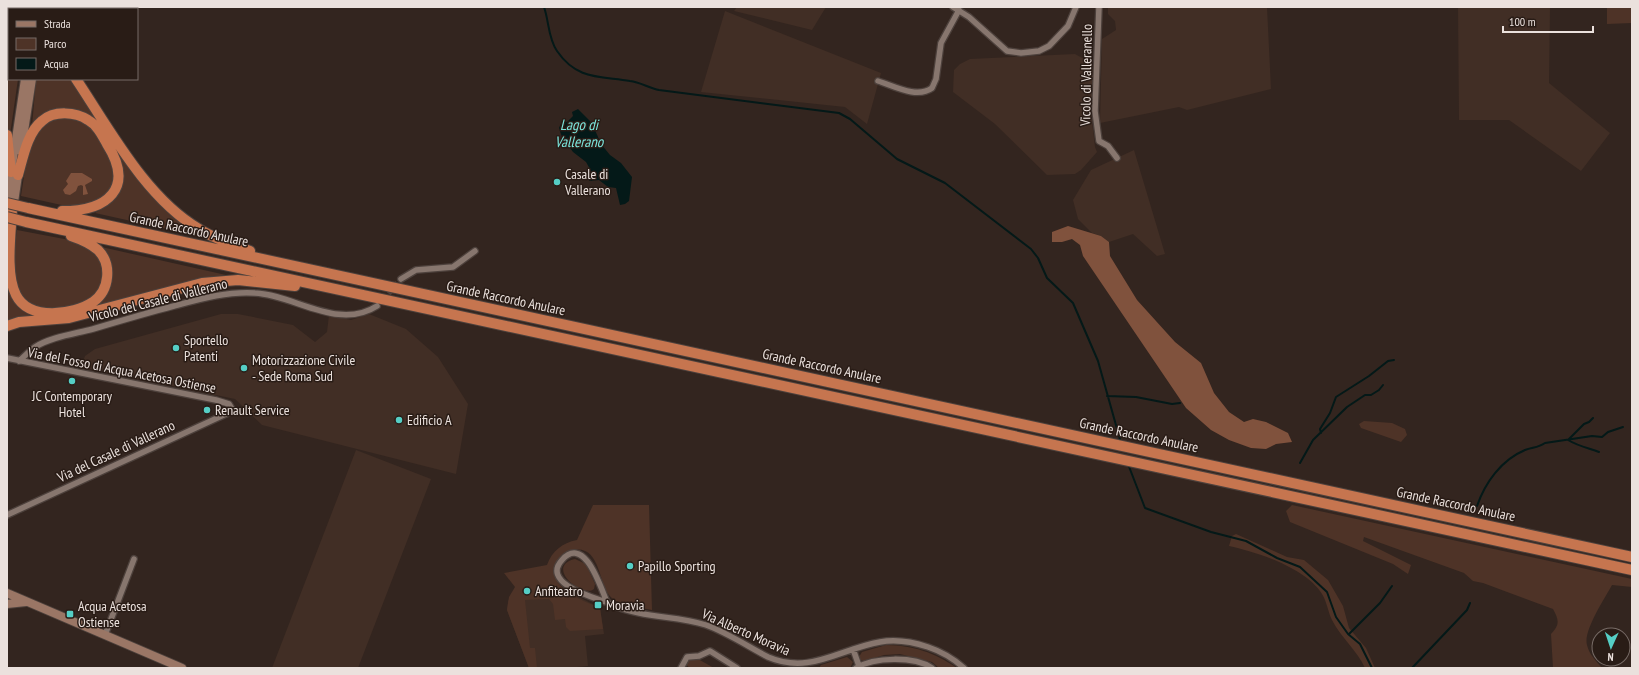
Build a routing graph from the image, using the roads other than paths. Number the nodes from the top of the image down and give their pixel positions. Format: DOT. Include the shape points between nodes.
graph roads {
  1 [pos="953,7"];
  2 [pos="1076,7"];
  3 [pos="1099,7"];
  4 [pos="959,10"];
  5 [pos="25,80"];
  6 [pos="32,80"];
  7 [pos="77,80"];
  8 [pos="878,81"];
  9 [pos="7,135"];
  10 [pos="1117,158"];
  11 [pos="14,174"];
  12 [pos="7,198"];
  13 [pos="9,210"];
  14 [pos="44,212"];
  15 [pos="41,225"];
  16 [pos="7,244"];
  17 [pos="475,251"];
  18 [pos="287,265"];
  19 [pos="401,279"];
  20 [pos="360,294"];
  21 [pos="377,306"];
  22 [pos="7,326"];
  23 [pos="7,358"];
  24 [pos="19,362"];
  25 [pos="231,406"];
  26 [pos="7,515"];
  27 [pos="1632,557"];
  28 [pos="134,559"];
  29 [pos="1632,570"];
  30 [pos="7,593"];
  31 [pos="28,602"];
  32 [pos="607,602"];
  33 [pos="7,604"];
  34 [pos="105,635"];
  35 [pos="853,650"];
  36 [pos="795,667"];
  37 [pos="810,667"];
  38 [pos="858,667"];
  39 [pos="182,668"];
  40 [pos="681,668"];
  41 [pos="737,668"];
  42 [pos="932,668"];
  43 [pos="964,668"];
  1 -- 4 [label="street"];
  2 -- 4 [label="street" via="1068,26 1049,46 1039,51 1021,52 1006,50"];
  3 -- 10 [label="street, Vicolo di Valleranello" via="1096,131 1099,141 1108,146"];
  4 -- 8 [label="street" via="941,43 936,82 932,88 926,92 915,92"];
  5 -- 11 [label="main road"];
  6 -- 11 [label="main road"];
  7 -- 18 [label="highway" via="145,179 170,208 209,234"];
  9 -- 11 [label="highway"];
  11 -- 12 [label="main road"];
  11 -- 13 [label="main road"];
  11 -- 14 [label="highway" via="32,133 44,119 56,114 70,113 88,120 96,127 117,162 118,179 114,192 105,202 93,208"];
  13 -- 14 [label="highway, Grande Raccordo Anulare, bridge" via="28,208"];
  13 -- 15 [label="highway, Grande Raccordo Anulare, bridge" via="26,222"];
  13 -- 15 [label="highway" via="12,280 14,291 20,301 31,309 50,314 72,310 93,302 102,294 106,282 107,268 100,253 86,242"];
  13 -- 16 [label="main road"];
  14 -- 18 [label="highway, Grande Raccordo Anulare"];
  15 -- 20 [label="highway, Grande Raccordo Anulare"];
  17 -- 19 [label="street" via="453,267 416,270"];
  18 -- 27 [label="highway, Grande Raccordo Anulare"];
  20 -- 22 [label="highway" via="257,281 220,281 189,285 69,318 19,322"];
  20 -- 29 [label="highway, Grande Raccordo Anulare"];
  21 -- 24 [label="street, Vicolo del Casale di Vallerano" via="357,314 345,315 267,294 228,294 57,339 35,347"];
  23 -- 24 [label="street, Via del Fosso di Acqua Acetosa Ostiense"];
  24 -- 25 [label="street, Via del Fosso di Acqua Acetosa Ostiense" via="216,400"];
  25 -- 26 [label="street, Via del Casale di Vallerano" via="228,414"];
  28 -- 34 [label="street"];
  30 -- 31 [label="main road"];
  31 -- 33 [label="main road"];
  31 -- 34 [label="main road"];
  32 -- 32 [label="street, Via Alberto Moravia" via="586,558 572,554 563,559 558,574 564,583 588,596"];
  32 -- 36 [label="street, Via Alberto Moravia" via="619,608 707,626 768,658"];
  34 -- 39 [label="main road"];
  35 -- 37 [label="street, Via Alberto Moravia"];
  35 -- 38 [label="street"];
  35 -- 43 [label="street, Via Alberto Moravia" via="894,640 916,643 937,650"];
  36 -- 37 [label="street, Via Alberto Moravia"];
  38 -- 42 [label="street" via="888,659 905,659"];
  40 -- 41 [label="street" via="687,657 699,656 710,651"];
}
